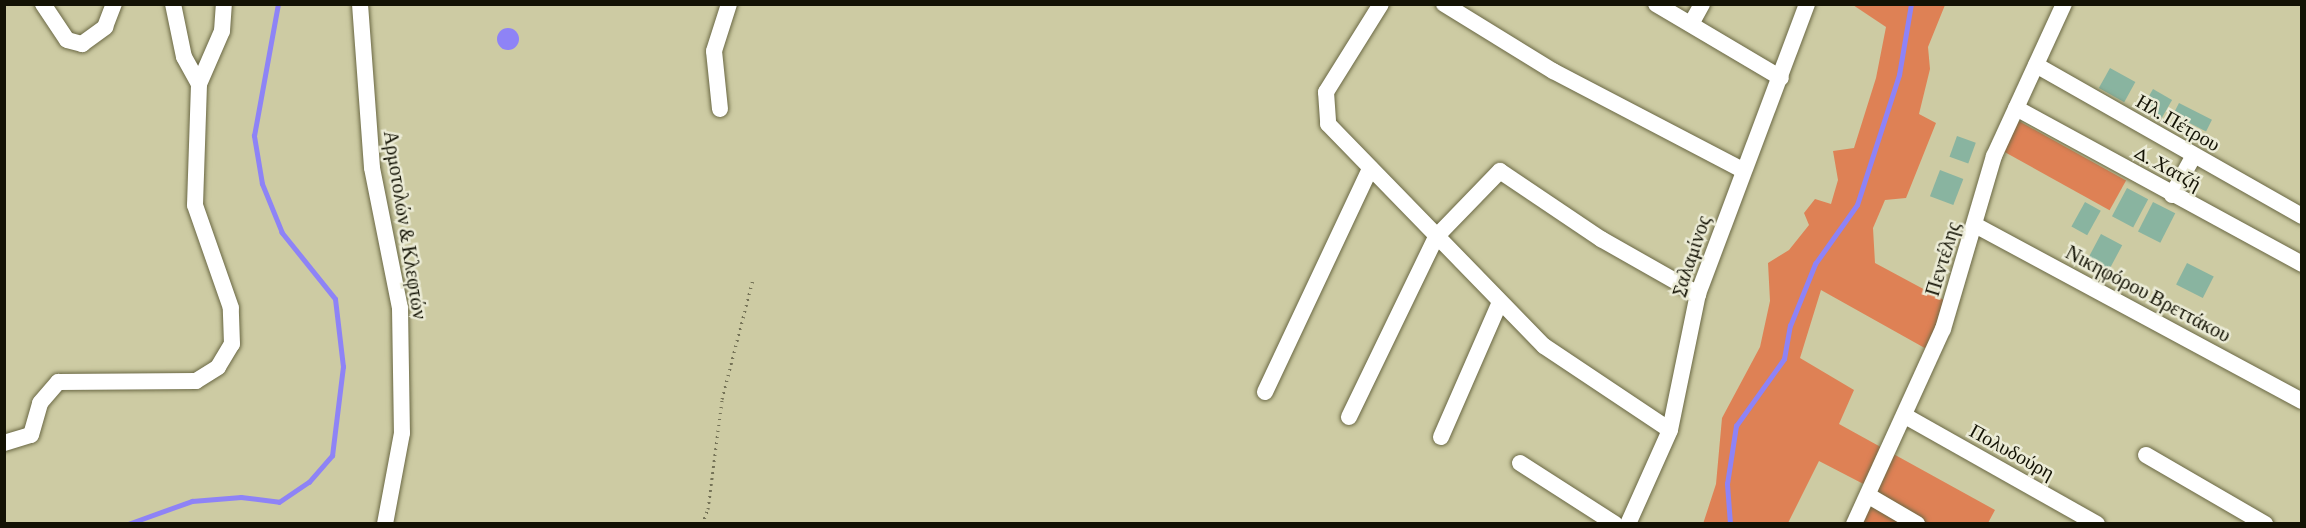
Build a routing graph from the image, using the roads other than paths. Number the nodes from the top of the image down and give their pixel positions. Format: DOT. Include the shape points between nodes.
graph roads {
  1 [pos="43,4"];
  2 [pos="114,4"];
  3 [pos="173,4"];
  4 [pos="224,4"];
  5 [pos="360,4"];
  6 [pos="729,4"];
  7 [pos="1381,4"];
  8 [pos="1444,4"];
  9 [pos="1656,4"];
  10 [pos="1702,4"];
  11 [pos="1807,4"];
  12 [pos="2064,4"];
  13 [pos="1691,24"];
  14 [pos="2036,65"];
  15 [pos="1781,78"];
  16 [pos="199,84"];
  17 [pos="2016,108"];
  18 [pos="720,109"];
  19 [pos="2193,157"];
  20 [pos="1742,170"];
  21 [pos="1369,171"];
  22 [pos="2172,195"];
  23 [pos="2301,216"];
  24 [pos="1975,225"];
  25 [pos="1436,237"];
  26 [pos="2301,264"];
  27 [pos="1698,294"];
  28 [pos="1499,304"];
  29 [pos="1265,392"];
  30 [pos="2301,401"];
  31 [pos="1349,417"];
  32 [pos="1907,417"];
  33 [pos="1670,430"];
  34 [pos="1441,437"];
  35 [pos="4,443"];
  36 [pos="2146,455"];
  37 [pos="1520,463"];
  38 [pos="1869,496"];
  39 [pos="385,524"];
  40 [pos="1616,524"];
  41 [pos="1628,524"];
  42 [pos="1854,524"];
  43 [pos="1917,524"];
  44 [pos="2097,524"];
  45 [pos="2265,524"];
  1 -- 2 [label="street" via="67,40 82,44 105,27"];
  3 -- 16 [label="street" via="184,57"];
  4 -- 16 [label="street" via="222,31"];
  5 -- 39 [label="street, Αρμοτολών & Κλεφτών" via="372,168 400,308 402,433"];
  6 -- 18 [label="street" via="714,51"];
  7 -- 21 [label="street" via="1340,63 1323,108 1328,123"];
  8 -- 20 [label="street" via="1553,71"];
  9 -- 13 [label="street"];
  10 -- 13 [label="street"];
  11 -- 15 [label="street, Σαλαμίνος"];
  12 -- 14 [label="street, Πεντέλης"];
  13 -- 15 [label="street"];
  14 -- 17 [label="street, Πεντέλης"];
  14 -- 19 [label="street, Ηλ. Πέτρου"];
  15 -- 20 [label="street, Σαλαμίνος"];
  16 -- 35 [label="street" via="195,206 231,308 232,344 223,362 196,381 58,382 40,402 31,435"];
  17 -- 22 [label="street, Δ. Χατζή"];
  17 -- 24 [label="street, Πεντέλης" via="1994,156"];
  19 -- 22 [label="street"];
  19 -- 23 [label="street, Ηλ. Πέτρου"];
  20 -- 27 [label="street, Σαλαμίνος"];
  21 -- 25 [label="street"];
  21 -- 29 [label="street"];
  22 -- 26 [label="street, Δ. Χατζή"];
  24 -- 30 [label="street, Νικηφόρου Βρεττάκου"];
  24 -- 32 [label="street, Πεντέλης" via="1943,329"];
  25 -- 27 [label="street" via="1500,171 1601,239"];
  25 -- 28 [label="street"];
  25 -- 31 [label="street"];
  27 -- 33 [label="street, Σαλαμίνος"];
  28 -- 33 [label="street" via="1544,346"];
  28 -- 34 [label="street"];
  32 -- 38 [label="street, Πεντέλης"];
  32 -- 44 [label="street, Πολυδούρη"];
  33 -- 41 [label="street, Σαλαμίνος"];
  36 -- 45 [label="street"];
  37 -- 40 [label="street"];
  38 -- 42 [label="street, Πεντέλης"];
  38 -- 43 [label="street"];
}
